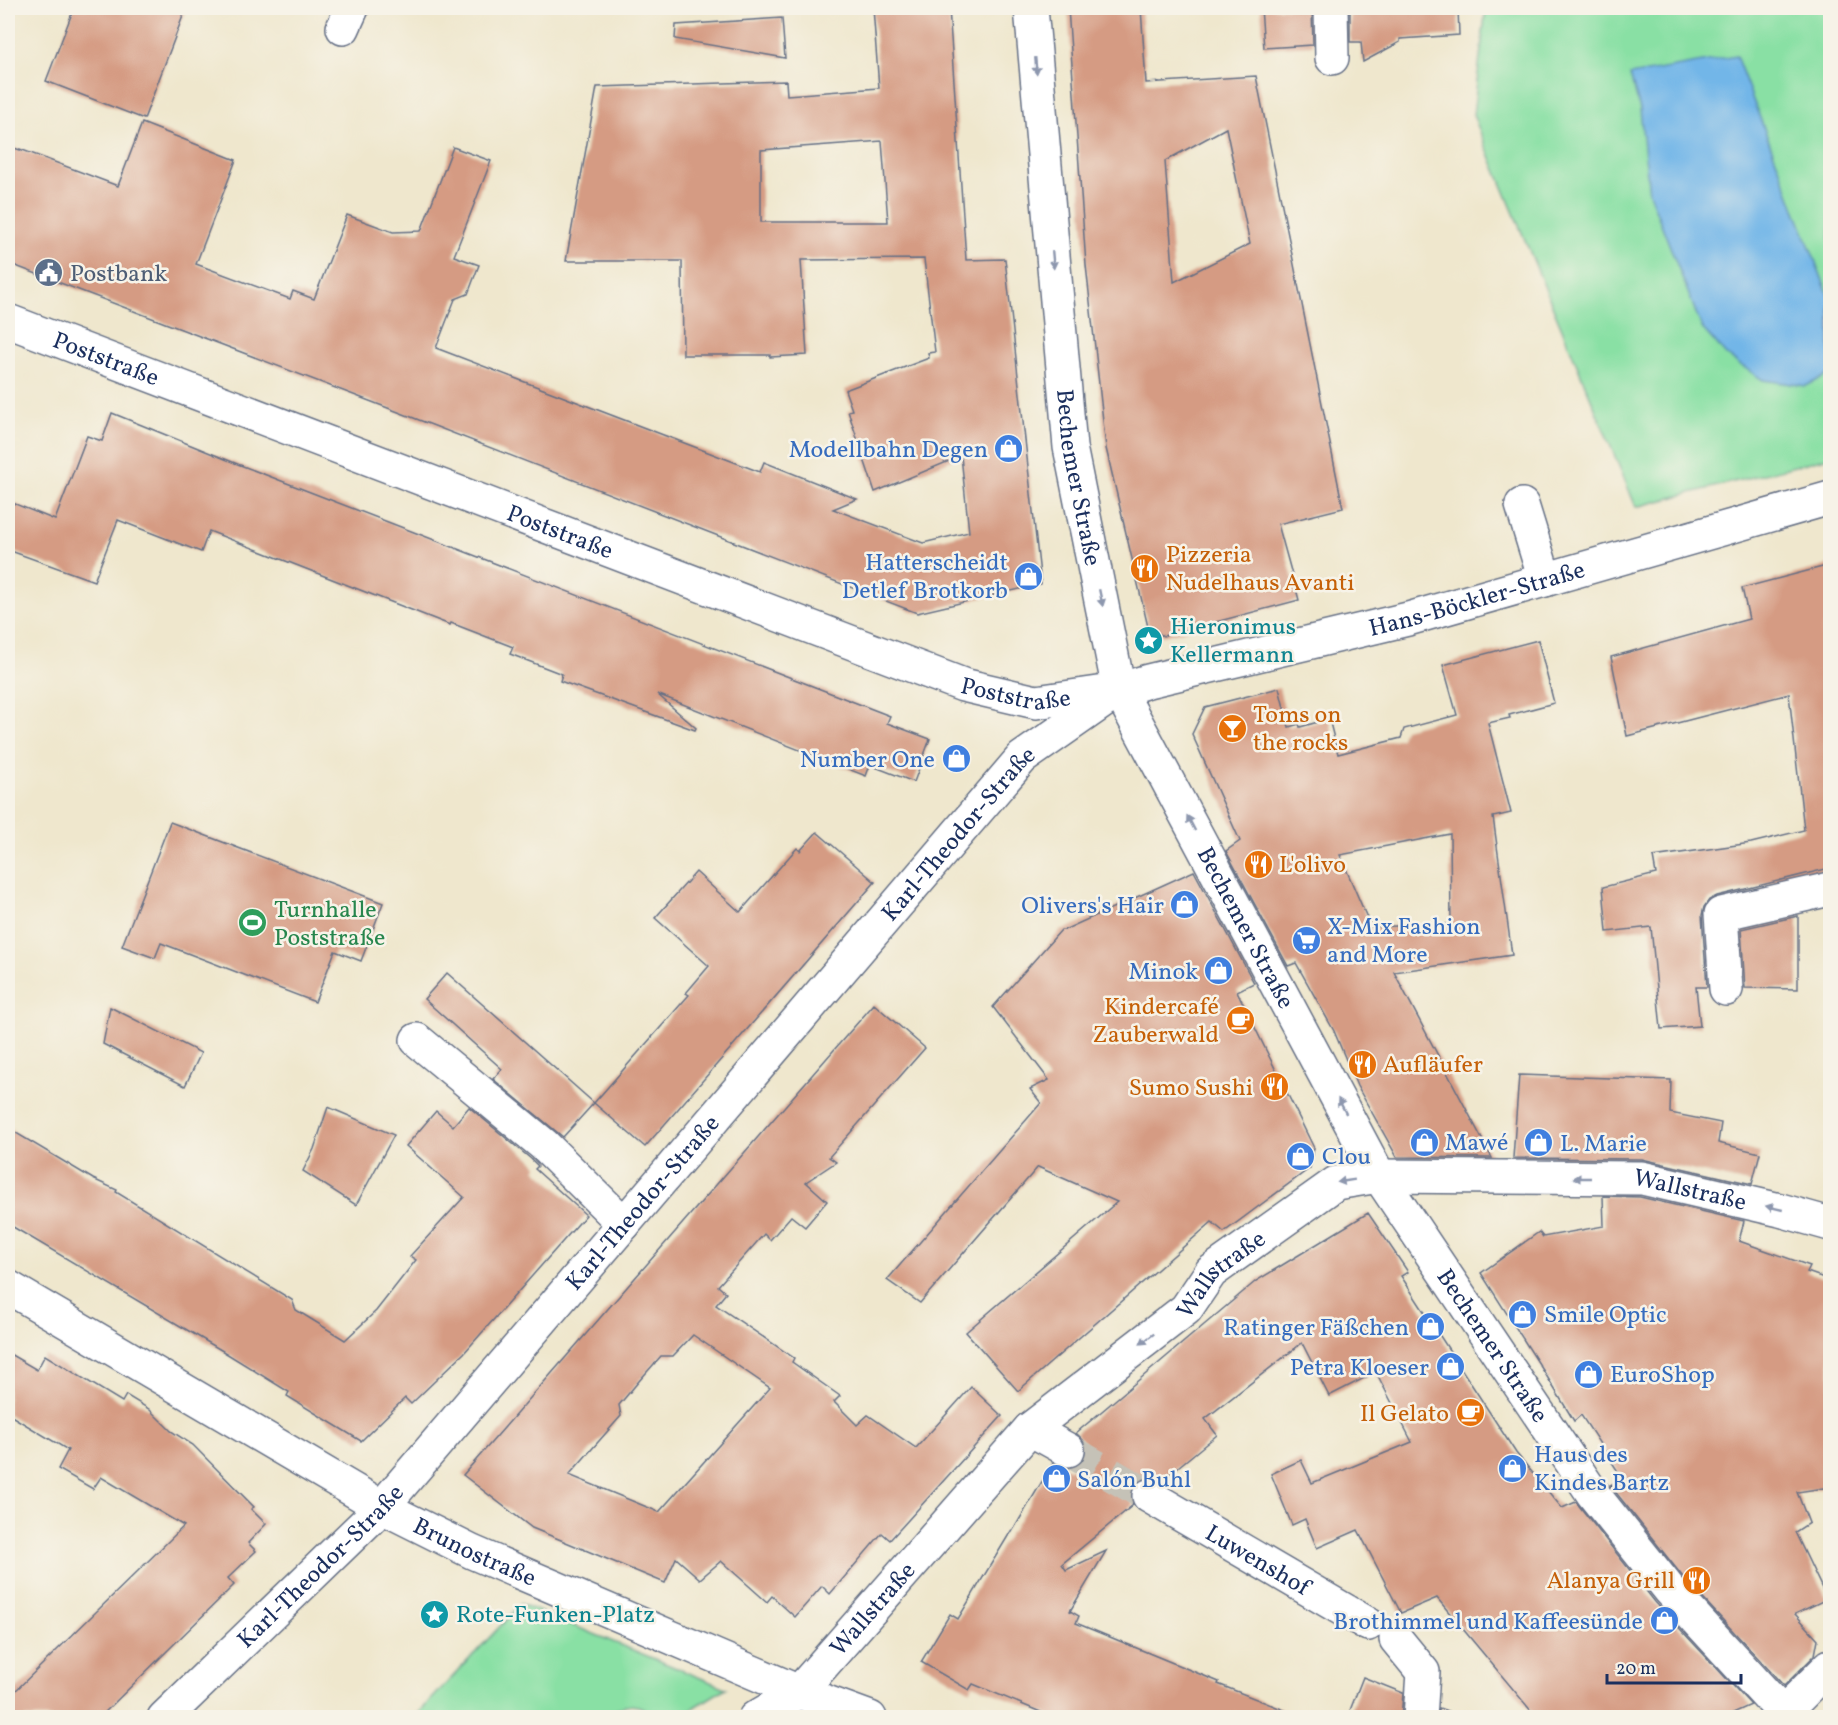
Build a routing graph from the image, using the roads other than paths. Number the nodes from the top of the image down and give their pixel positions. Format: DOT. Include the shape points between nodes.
graph roads {
  1 [pos="1031,8"];
  2 [pos="1331,8"];
  3 [pos="1332,58"];
  4 [pos="8,321"];
  5 [pos="1830,498"];
  6 [pos="1522,505"];
  7 [pos="1545,580"];
  8 [pos="1119,690"];
  9 [pos="1830,889"];
  10 [pos="1726,989"];
  11 [pos="417,1040"];
  12 [pos="1379,1176"];
  13 [pos="624,1224"];
  14 [pos="1830,1224"];
  15 [pos="8,1287"];
  16 [pos="1030,1429"];
  17 [pos="1068,1450"];
  18 [pos="1149,1496"];
  19 [pos="382,1508"];
  20 [pos="1368,1624"];
  21 [pos="1396,1639"];
  22 [pos="1830,1666"];
  23 [pos="799,1692"];
  24 [pos="1784,1715"];
  25 [pos="164,1718"];
  26 [pos="755,1718"];
  27 [pos="870,1718"];
  28 [pos="1420,1718"];
  1 -- 8 [label="street, Bechemer Straße, one-way" via="1070,447"];
  2 -- 3 [label="street"];
  4 -- 8 [label="street, Poststraße" via="963,685 1036,702"];
  5 -- 7 [label="street, Hans-Böckler-Straße"];
  6 -- 7 [label="street"];
  7 -- 8 [label="street, Hans-Böckler-Straße" via="1408,619"];
  12 -- 8 [label="street, Bechemer Straße, one-way"];
  8 -- 13 [label="street, Karl-Theodor-Straße" via="1022,758"];
  9 -- 10 [label="street" via="1721,914"];
  11 -- 13 [label="street" via="544,1145"];
  14 -- 12 [label="street, Wallstraße, one-way" via="1642,1178"];
  12 -- 16 [label="street, Wallstraße, one-way" via="1336,1183 1211,1272 1186,1309"];
  12 -- 24 [label="street, Bechemer Straße" via="1593,1494 1669,1589"];
  13 -- 19 [label="street, Karl-Theodor-Straße"];
  15 -- 19 [label="street, Brunostraße"];
  16 -- 17 [label="street"];
  16 -- 23 [label="street, Wallstraße"];
  18 -- 20 [label="street, Luwenshof"];
  19 -- 23 [label="street, Brunostraße" via="472,1551"];
  19 -- 25 [label="street, Karl-Theodor-Straße"];
  21 -- 28 [label="street" via="1422,1672"];
  22 -- 24 [label="street"];
  23 -- 26 [label="street, Wallstraße"];
  23 -- 27 [label="street, Brunostraße"];
}
